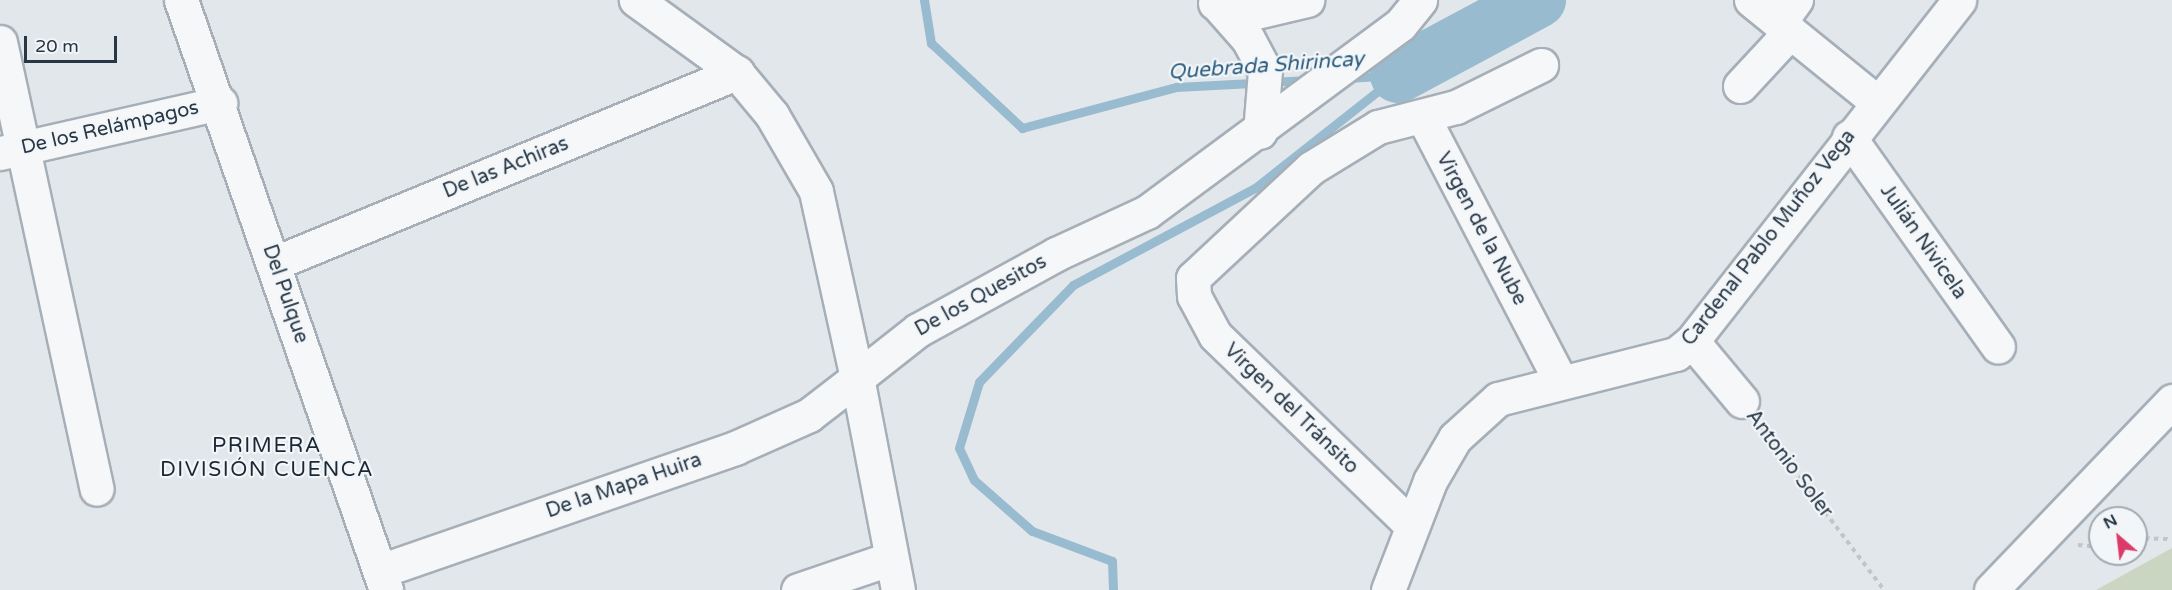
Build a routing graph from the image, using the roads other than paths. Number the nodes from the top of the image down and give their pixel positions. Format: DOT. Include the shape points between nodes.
graph roads {
  1 [pos="181,0"];
  2 [pos="636,0"];
  3 [pos="1307,0"];
  4 [pos="1420,0"];
  5 [pos="1751,0"];
  6 [pos="1959,0"];
  7 [pos="1214,2"];
  8 [pos="1788,18"];
  9 [pos="0,42"];
  10 [pos="1541,65"];
  11 [pos="737,73"];
  12 [pos="1740,86"];
  13 [pos="1877,102"];
  14 [pos="220,103"];
  15 [pos="1423,117"];
  16 [pos="1260,132"];
  17 [pos="1849,137"];
  18 [pos="13,150"];
  19 [pos="275,263"];
  20 [pos="1692,341"];
  21 [pos="1998,347"];
  22 [pos="857,378"];
  23 [pos="1561,382"];
  24 [pos="1742,401"];
  25 [pos="2172,401"];
  26 [pos="97,489"];
  27 [pos="1413,526"];
  28 [pos="889,559"];
  29 [pos="383,581"];
  30 [pos="798,590"];
  31 [pos="898,590"];
  32 [pos="1388,590"];
  33 [pos="1991,590"];
  1 -- 14 [label="street, Del Pulque"];
  2 -- 11 [label="street"];
  3 -- 7 [label="street" via="1248,14"];
  4 -- 16 [label="street, De los Quesitos" via="1400,25"];
  5 -- 8 [label="street"];
  6 -- 13 [label="street, Cardenal Pablo Muñoz Vega"];
  7 -- 16 [label="street" via="1248,39 1265,71"];
  8 -- 12 [label="street"];
  8 -- 13 [label="street"];
  9 -- 18 [label="street"];
  10 -- 15 [label="street" via="1456,107"];
  11 -- 19 [label="street, De las Achiras"];
  11 -- 22 [label="street" via="772,115 816,191"];
  13 -- 17 [label="street, Cardenal Pablo Muñoz Vega"];
  14 -- 18 [label="street, De los Relámpagos"];
  14 -- 19 [label="street, Del Pulque"];
  15 -- 23 [label="street, Virgen de la Nube"];
  15 -- 27 [label="street, Virgen del Tránsito" via="1378,127 1311,168 1193,278 1194,296 1215,335"];
  16 -- 22 [label="street, De los Quesitos" via="1147,213 1056,254 918,330"];
  17 -- 20 [label="street, Cardenal Pablo Muñoz Vega"];
  17 -- 21 [label="street, Julián Nivicela"];
  18 -- 26 [label="street"];
  19 -- 29 [label="street, Del Pulque"];
  20 -- 23 [label="street, Cardenal Pablo Muñoz Vega" via="1676,354"];
  20 -- 24 [label="street, Antonio Soler"];
  22 -- 28 [label="street"];
  22 -- 29 [label="street, De la Mapa Huira" via="809,415 735,448"];
  23 -- 27 [label="street, Cardenal Pablo Muñoz Vega" via="1498,399 1455,438"];
  25 -- 33 [label="street"];
  27 -- 32 [label="street, Cardenal Pablo Muñoz Vega"];
  28 -- 30 [label="street"];
  28 -- 31 [label="street"];
}
